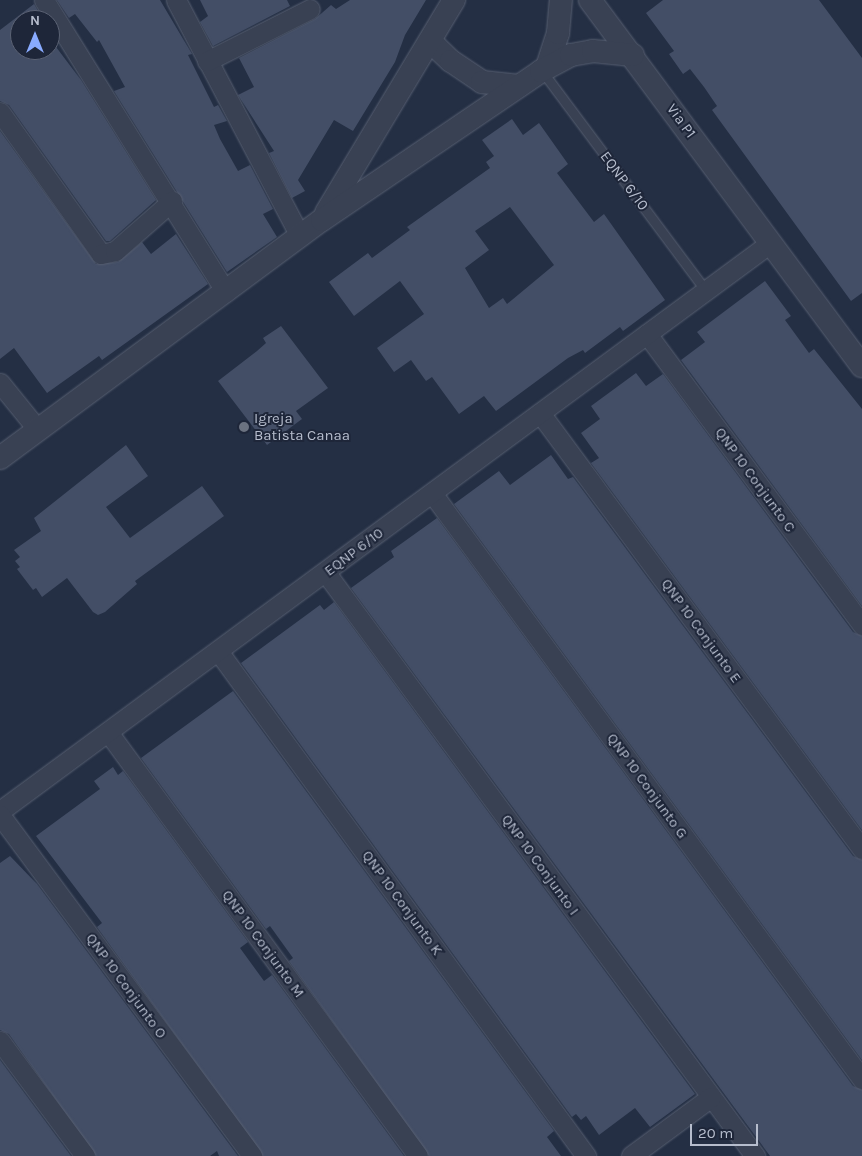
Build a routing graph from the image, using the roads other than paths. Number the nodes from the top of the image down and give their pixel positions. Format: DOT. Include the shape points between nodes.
graph roads {
  1 [pos="44,0"];
  2 [pos="176,0"];
  3 [pos="454,0"];
  4 [pos="561,0"];
  5 [pos="590,0"];
  6 [pos="310,9"];
  7 [pos="430,40"];
  8 [pos="633,55"];
  9 [pos="206,61"];
  10 [pos="544,69"];
  11 [pos="519,86"];
  12 [pos="0,112"];
  13 [pos="172,201"];
  14 [pos="322,220"];
  15 [pos="300,236"];
  16 [pos="770,243"];
  17 [pos="706,290"];
  18 [pos="226,292"];
  19 [pos="647,334"];
  20 [pos="862,366"];
  21 [pos="0,383"];
  22 [pos="540,413"];
  23 [pos="38,430"];
  24 [pos="0,458"];
  25 [pos="432,493"];
  26 [pos="326,573"];
  27 [pos="862,625"];
  28 [pos="218,651"];
  29 [pos="108,732"];
  30 [pos="0,811"];
  31 [pos="0,815"];
  32 [pos="862,849"];
  33 [pos="0,1041"];
  34 [pos="862,1079"];
  35 [pos="711,1097"];
  36 [pos="85,1156"];
  37 [pos="252,1156"];
  38 [pos="418,1156"];
  39 [pos="586,1156"];
  40 [pos="631,1156"];
  41 [pos="755,1156"];
  1 -- 13 [label="street"];
  2 -- 9 [label="street"];
  3 -- 7 [label="street"];
  4 -- 10 [label="street" via="558,34"];
  5 -- 8 [label="street, Via P1"];
  6 -- 9 [label="street"];
  7 -- 11 [label="street" via="451,61 482,82"];
  7 -- 14 [label="street"];
  8 -- 10 [label="street" via="593,51 571,55"];
  8 -- 16 [label="street, Via P1"];
  9 -- 15 [label="street"];
  10 -- 11 [label="street"];
  10 -- 17 [label="lane, EQNP 6/10"];
  11 -- 14 [label="street"];
  12 -- 13 [label="street" via="101,254 115,252"];
  13 -- 18 [label="street"];
  14 -- 15 [label="street"];
  15 -- 18 [label="street"];
  16 -- 17 [label="street, EQNP 6/10"];
  16 -- 20 [label="street, Via P1"];
  17 -- 19 [label="street, EQNP 6/10"];
  18 -- 23 [label="street"];
  19 -- 22 [label="street, EQNP 6/10"];
  19 -- 27 [label="street, QNP 10 Conjunto C"];
  21 -- 23 [label="street"];
  22 -- 25 [label="street, EQNP 6/10"];
  22 -- 32 [label="street, QNP 10 Conjunto E"];
  23 -- 24 [label="street"];
  25 -- 26 [label="street, EQNP 6/10"];
  25 -- 34 [label="street, QNP 10 Conjunto G"];
  26 -- 28 [label="street, EQNP 6/10"];
  26 -- 35 [label="street, QNP 10 Conjunto I"];
  28 -- 29 [label="street, EQNP 6/10"];
  28 -- 39 [label="street, QNP 10 Conjunto K"];
  29 -- 30 [label="street, EQNP 6/10"];
  29 -- 38 [label="street, QNP 10 Conjunto M"];
  31 -- 37 [label="street, QNP 10 Conjunto O"];
  33 -- 36 [label="street"];
  35 -- 40 [label="street"];
  35 -- 41 [label="street, QNP 10 Conjunto I"];
}
